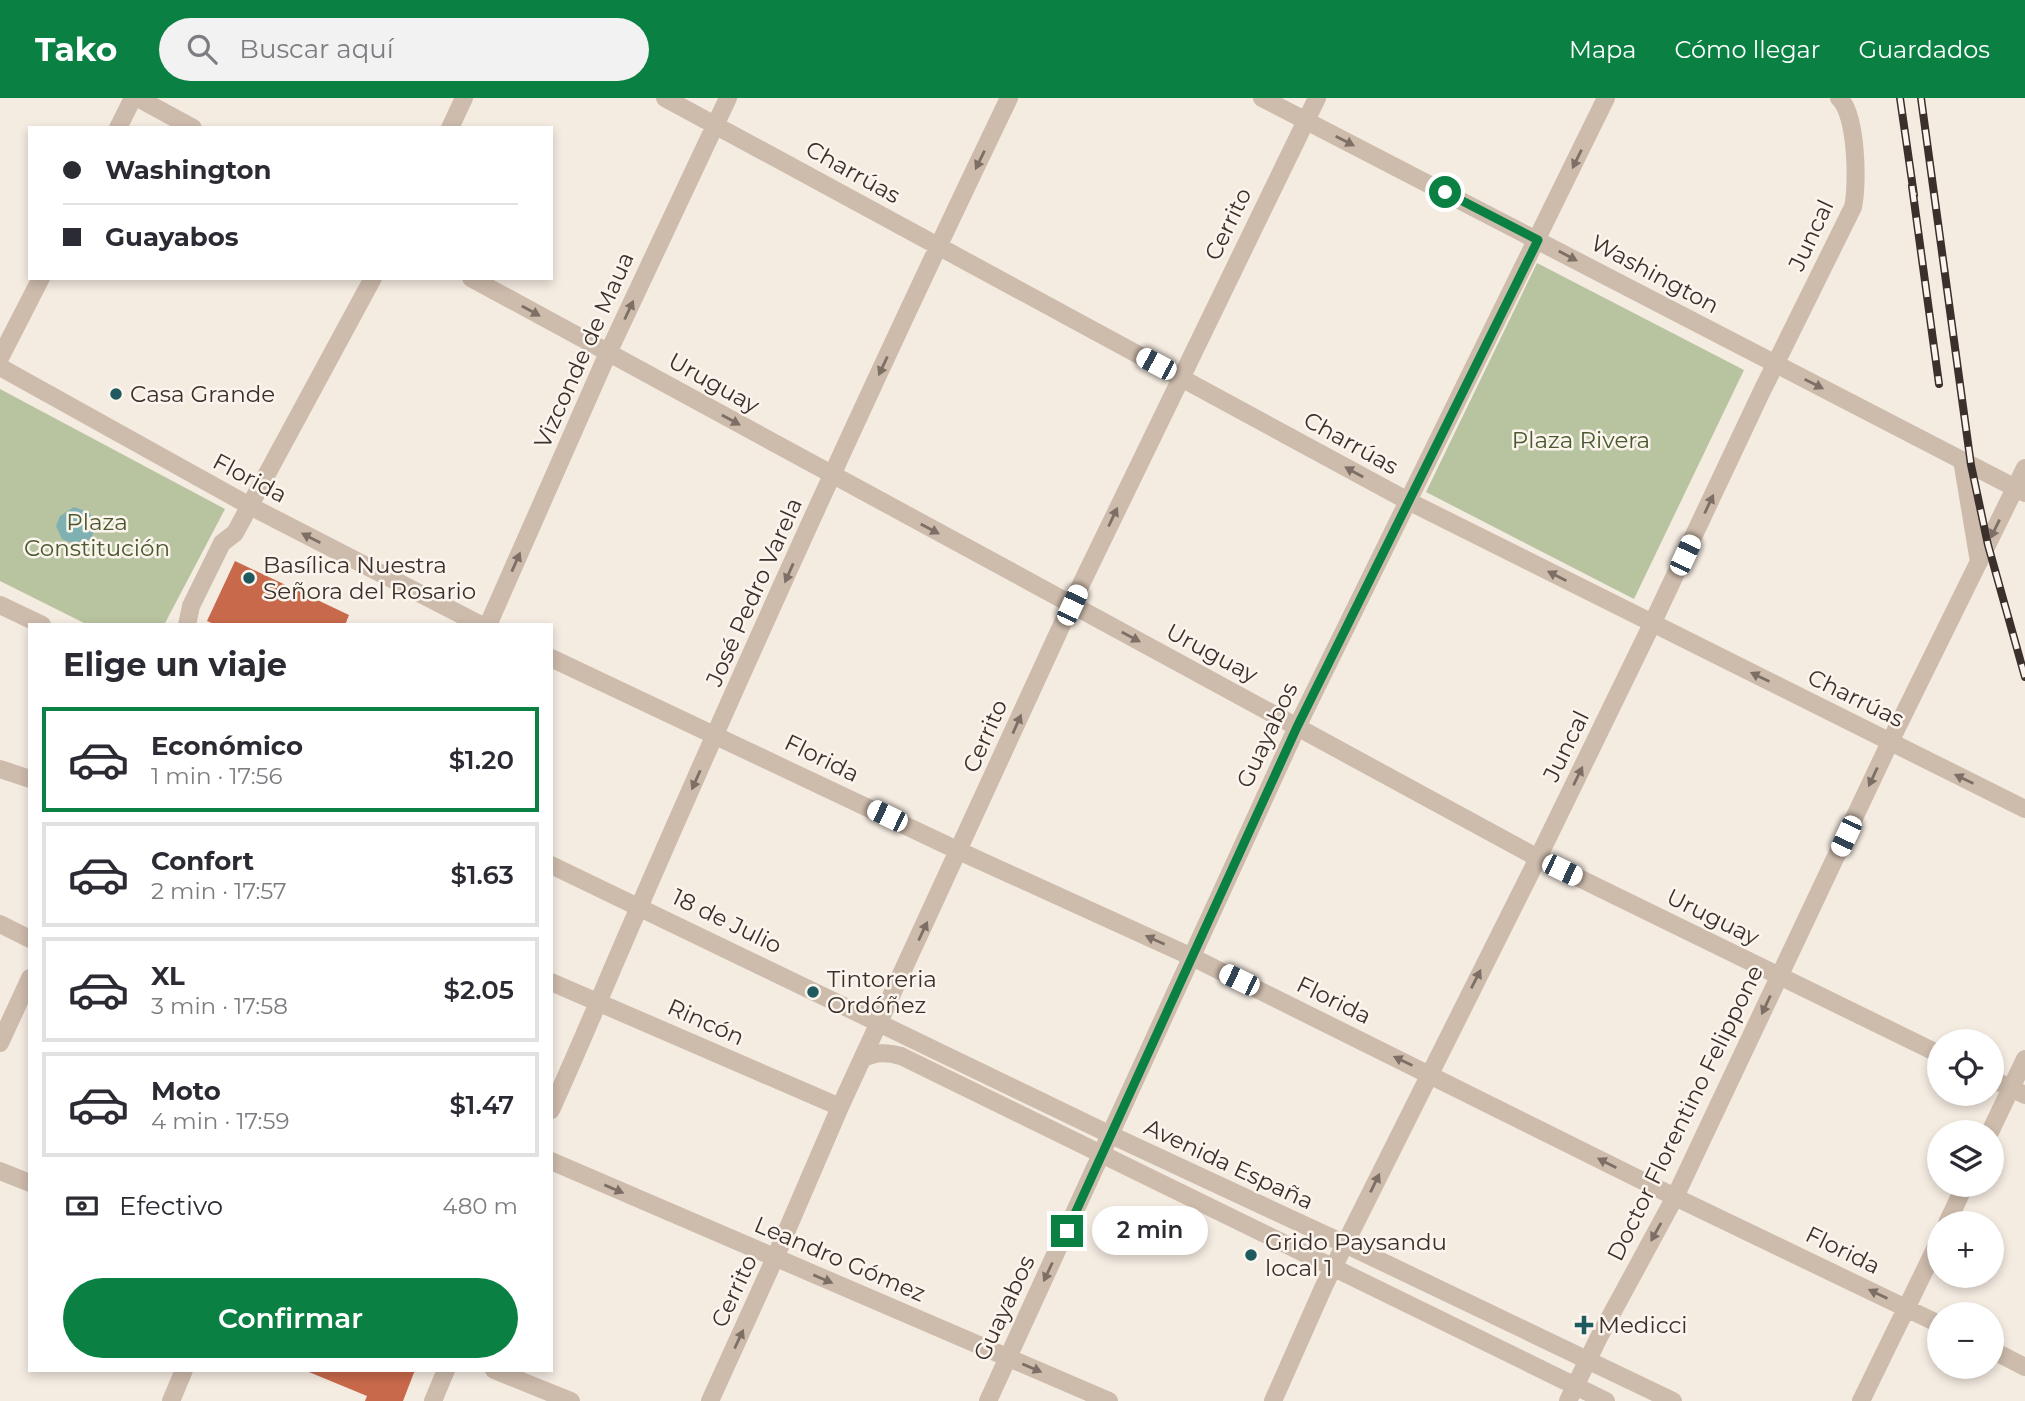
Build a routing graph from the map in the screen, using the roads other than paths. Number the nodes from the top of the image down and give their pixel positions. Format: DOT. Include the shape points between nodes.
graph roads {
  1 [pos="136,98"];
  2 [pos="464,98"];
  3 [pos="665,98"];
  4 [pos="728,98"];
  5 [pos="1009,98"];
  6 [pos="1262,98"];
  7 [pos="1317,98"];
  8 [pos="1606,98"];
  9 [pos="1841,100"];
  10 [pos="1306,121"];
  11 [pos="715,125"];
  12 [pos="119,126"];
  13 [pos="189,126"];
  14 [pos="451,126"];
  15 [pos="1538,240"];
  16 [pos="938,247"];
  17 [pos="40,280"];
  18 [pos="372,280"];
  19 [pos="475,280"];
  20 [pos="608,353"];
  21 [pos="0,358"];
  22 [pos="1777,365"];
  23 [pos="0,367"];
  24 [pos="1180,377"];
  25 [pos="1962,460"];
  26 [pos="2025,468"];
  27 [pos="833,476"];
  28 [pos="2020,491"];
  29 [pos="1408,501"];
  30 [pos="250,506"];
  31 [pos="1979,562"];
  32 [pos="0,605"];
  33 [pos="1072,605"];
  34 [pos="37,623"];
  35 [pos="187,623"];
  36 [pos="477,623"];
  37 [pos="489,623"];
  38 [pos="1653,624"];
  39 [pos="553,659"];
  40 [pos="1297,727"];
  41 [pos="717,734"];
  42 [pos="1890,742"];
  43 [pos="0,769"];
  44 [pos="28,778"];
  45 [pos="2025,809"];
  46 [pos="959,851"];
  47 [pos="1538,858"];
  48 [pos="553,866"];
  49 [pos="639,906"];
  50 [pos="0,924"];
  51 [pos="28,938"];
  52 [pos="1192,957"];
  53 [pos="1779,976"];
  54 [pos="28,982"];
  55 [pos="553,983"];
  56 [pos="600,1002"];
  57 [pos="880,1023"];
  58 [pos="0,1043"];
  59 [pos="1927,1048"];
  60 [pos="863,1058"];
  61 [pos="2025,1059"];
  62 [pos="1429,1074"];
  63 [pos="2018,1092"];
  64 [pos="553,1106"];
  65 [pos="840,1107"];
  66 [pos="1998,1120"];
  67 [pos="1111,1135"];
  68 [pos="1102,1155"];
  69 [pos="553,1162"];
  70 [pos="0,1171"];
  71 [pos="28,1182"];
  72 [pos="1675,1197"];
  73 [pos="1345,1244"];
  74 [pos="775,1258"];
  75 [pos="1927,1266"];
  76 [pos="1333,1267"];
  77 [pos="1907,1308"];
  78 [pos="1927,1318"];
  79 [pos="2004,1356"];
  80 [pos="1008,1357"];
  81 [pos="1588,1360"];
  82 [pos="2025,1367"];
  83 [pos="183,1372"];
  84 [pos="445,1372"];
  85 [pos="499,1372"];
  86 [pos="1572,1394"];
  87 [pos="171,1401"];
  88 [pos="433,1401"];
  89 [pos="571,1401"];
  90 [pos="710,1401"];
  91 [pos="988,1401"];
  92 [pos="1109,1401"];
  93 [pos="1273,1401"];
  94 [pos="1606,1401"];
  95 [pos="1673,1401"];
  96 [pos="1861,1401"];
  1 -- 12 [label="street"];
  1 -- 13 [label="street"];
  2 -- 14 [label="street"];
  3 -- 11 [label="street, Charrúas"];
  4 -- 11 [label="street, Vizconde de Maua"];
  5 -- 16 [label="street, José Pedro Varela, one-way"];
  6 -- 10 [label="street, Washington"];
  7 -- 10 [label="street, Cerrito"];
  8 -- 15 [label="street, Guayabos, one-way"];
  9 -- 22 [label="street, Juncal" via="1850,121 1857,173 1853,207"];
  10 -- 15 [label="street, Washington, one-way"];
  10 -- 24 [label="street, Cerrito"];
  11 -- 16 [label="street, Charrúas"];
  20 -- 11 [label="street, Vizconde de Maua, one-way"];
  15 -- 22 [label="street, Washington, one-way"];
  15 -- 29 [label="street, Guayabos"];
  16 -- 24 [label="street, Charrúas"];
  16 -- 27 [label="street, José Pedro Varela, one-way"];
  17 -- 21 [label="street"];
  18 -- 30 [label="street"];
  19 -- 20 [label="street, Uruguay, one-way"];
  20 -- 27 [label="street, Uruguay, one-way"];
  37 -- 20 [label="street, Vizconde de Maua, one-way"];
  22 -- 25 [label="street, Washington, one-way"];
  38 -- 22 [label="street, Juncal, one-way"];
  23 -- 30 [label="street, Florida"];
  29 -- 24 [label="street, Charrúas, one-way"];
  33 -- 24 [label="street, Cerrito, one-way"];
  25 -- 28 [label="street, Washington"];
  25 -- 31 [label="street"];
  26 -- 28 [label="street, Doctor Florentino Felippone"];
  27 -- 33 [label="street, Uruguay, one-way"];
  27 -- 41 [label="street, José Pedro Varela, one-way"];
  28 -- 31 [label="street, Doctor Florentino Felippone, one-way"];
  38 -- 29 [label="street, Charrúas, one-way"];
  29 -- 40 [label="street, Guayabos"];
  30 -- 35 [label="street" via="235,533 222,544 191,606"];
  36 -- 30 [label="street, Florida, one-way"];
  31 -- 42 [label="street, Doctor Florentino Felippone"];
  32 -- 34 [label="street"];
  33 -- 40 [label="street, Uruguay, one-way"];
  46 -- 33 [label="street, Cerrito, one-way"];
  42 -- 38 [label="street, Charrúas, one-way"];
  47 -- 38 [label="street, Juncal, one-way"];
  39 -- 41 [label="street, Florida"];
  40 -- 47 [label="street, Uruguay"];
  40 -- 52 [label="street, Guayabos"];
  41 -- 46 [label="street, Florida"];
  41 -- 49 [label="street, José Pedro Varela, one-way"];
  45 -- 42 [label="street, Charrúas, one-way"];
  42 -- 53 [label="street, Doctor Florentino Felippone, one-way"];
  43 -- 44 [label="street"];
  52 -- 46 [label="street, Florida, one-way"];
  57 -- 46 [label="street, Cerrito, one-way"];
  47 -- 53 [label="street, Uruguay"];
  62 -- 47 [label="street, Juncal, one-way"];
  48 -- 49 [label="street, 18 de Julio"];
  49 -- 56 [label="street, José Pedro Varela"];
  49 -- 57 [label="street, 18 de Julio"];
  50 -- 51 [label="street"];
  62 -- 52 [label="street, Florida, one-way"];
  52 -- 67 [label="street, Guayabos"];
  53 -- 59 [label="street, Uruguay"];
  53 -- 72 [label="street, Doctor Florentino Felippone, one-way"];
  54 -- 58 [label="street"];
  55 -- 56 [label="street, Rincón"];
  56 -- 64 [label="street, José Pedro Varela"];
  56 -- 65 [label="street, Rincón"];
  57 -- 60 [label="street, Cerrito"];
  57 -- 67 [label="street, Avenida España"];
  60 -- 65 [label="street, Cerrito"];
  60 -- 68 [label="street, Avenida España" via="887,1052 901,1056"];
  61 -- 63 [label="street"];
  72 -- 62 [label="street, Florida, one-way"];
  73 -- 62 [label="street, Juncal, one-way"];
  63 -- 66 [label="street"];
  65 -- 74 [label="street, Cerrito"];
  67 -- 68 [label="street, Guayabos"];
  67 -- 73 [label="street, Avenida España"];
  68 -- 76 [label="street, Avenida España"];
  68 -- 80 [label="street, Guayabos, one-way"];
  69 -- 74 [label="street, Leandro Gómez, one-way"];
  70 -- 71 [label="street"];
  77 -- 72 [label="street, Florida, one-way"];
  72 -- 81 [label="street, Doctor Florentino Felippone, one-way"];
  73 -- 76 [label="street, Juncal"];
  73 -- 81 [label="street, Avenida España"];
  74 -- 80 [label="street, Leandro Gómez, one-way"];
  90 -- 74 [label="street, Cerrito, one-way"];
  75 -- 77 [label="street"];
  76 -- 86 [label="street, Avenida España"];
  76 -- 93 [label="street, Juncal"];
  77 -- 78 [label="street, Florida"];
  77 -- 96 [label="street"];
  79 -- 82 [label="street"];
  80 -- 91 [label="street, Guayabos"];
  80 -- 92 [label="street, Leandro Gómez, one-way"];
  81 -- 86 [label="street, Doctor Florentino Felippone"];
  81 -- 95 [label="street, Avenida España"];
  83 -- 87 [label="street"];
  84 -- 88 [label="street"];
  85 -- 89 [label="street"];
  86 -- 94 [label="street, Avenida España"];
}
